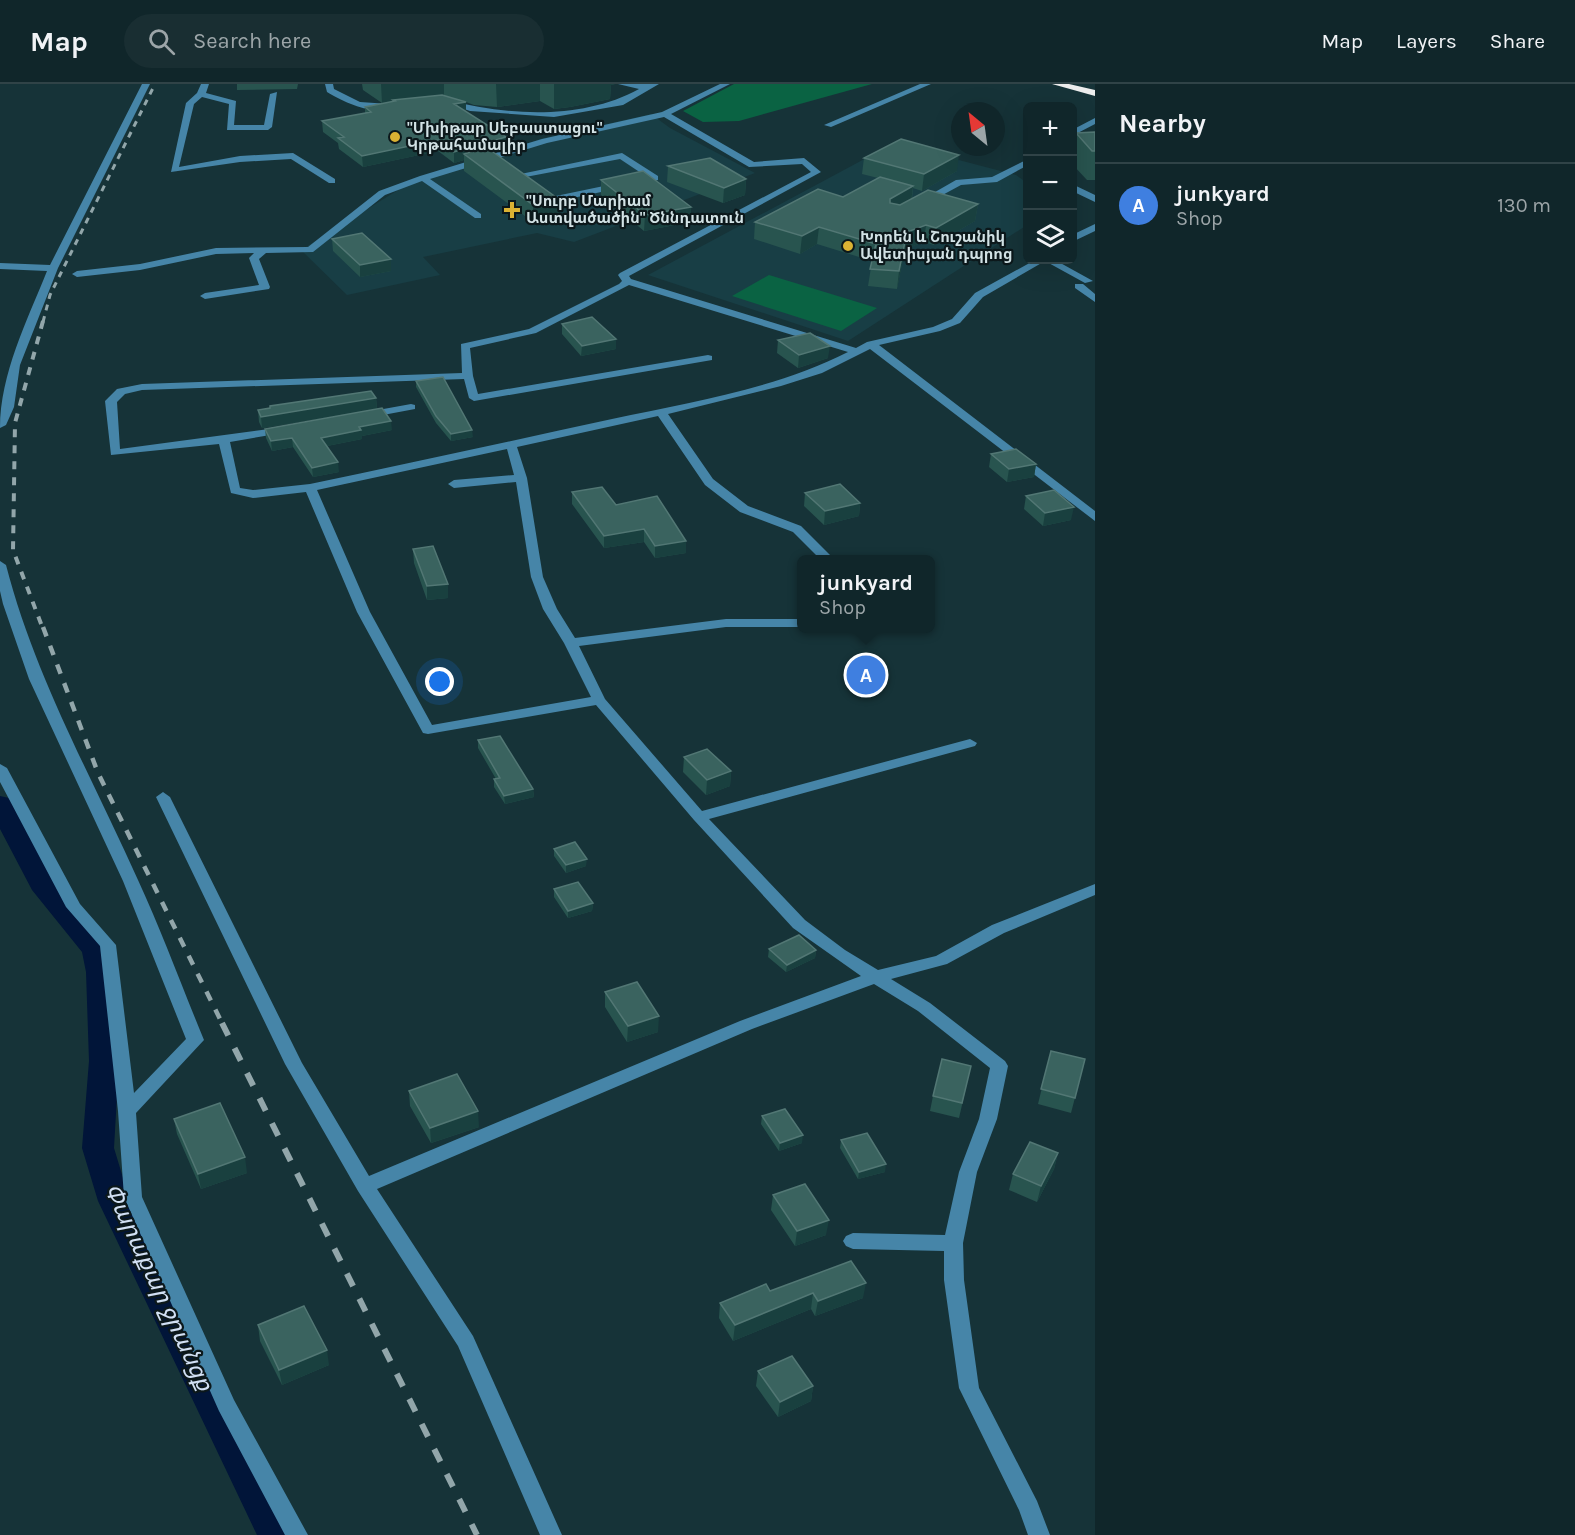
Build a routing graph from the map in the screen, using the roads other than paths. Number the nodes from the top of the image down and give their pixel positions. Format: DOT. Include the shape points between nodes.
graph roads {
  1 [pos="146,84"];
  2 [pos="205,84"];
  3 [pos="329,84"];
  4 [pos="622,84"];
  5 [pos="726,84"];
  6 [pos="927,84"];
  7 [pos="1060,85"];
  8 [pos="651,86"];
  9 [pos="1095,93"];
  10 [pos="201,94"];
  11 [pos="274,94"];
  12 [pos="442,101"];
  13 [pos="399,105"];
  14 [pos="665,114"];
  15 [pos="1095,120"];
  16 [pos="828,125"];
  17 [pos="1077,131"];
  18 [pos="490,159"];
  19 [pos="498,165"];
  20 [pos="1023,166"];
  21 [pos="507,171"];
  22 [pos="515,176"];
  23 [pos="423,178"];
  24 [pos="332,181"];
  25 [pos="1077,187"];
  26 [pos="1077,189"];
  27 [pos="1095,192"];
  28 [pos="1095,199"];
  29 [pos="913,208"];
  30 [pos="478,216"];
  31 [pos="1095,227"];
  32 [pos="1077,236"];
  33 [pos="262,252"];
  34 [pos="1034,264"];
  35 [pos="1056,264"];
  36 [pos="0,266"];
  37 [pos="53,268"];
  38 [pos="77,274"];
  39 [pos="627,281"];
  40 [pos="1089,283"];
  41 [pos="206,296"];
  42 [pos="1095,299"];
  43 [pos="871,344"];
  44 [pos="856,351"];
  45 [pos="708,358"];
  46 [pos="468,376"];
  47 [pos="411,407"];
  48 [pos="661,412"];
  49 [pos="353,418"];
  50 [pos="0,425"];
  51 [pos="294,428"];
  52 [pos="224,440"];
  53 [pos="511,444"];
  54 [pos="521,478"];
  55 [pos="454,484"];
  56 [pos="310,488"];
  57 [pos="1095,517"];
  58 [pos="824,555"];
  59 [pos="0,565"];
  60 [pos="797,623"];
  61 [pos="571,643"];
  62 [pos="598,699"];
  63 [pos="970,743"];
  64 [pos="0,768"];
  65 [pos="163,796"];
  66 [pos="699,817"];
  67 [pos="1095,889"];
  68 [pos="875,977"];
  69 [pos="127,1111"];
  70 [pos="365,1186"];
  71 [pos="853,1240"];
  72 [pos="953,1243"];
  73 [pos="297,1535"];
  74 [pos="551,1535"];
  75 [pos="1039,1535"];
  1 -- 37 [label="lane"];
  2 -- 10 [label="lane"];
  3 -- 13 [label="lane" via="330,90 350,104"];
  4 -- 8 [label="lane"];
  5 -- 14 [label="lane"];
  6 -- 16 [label="lane"];
  7 -- 9 [label="highway"];
  8 -- 12 [label="lane" via="620,103 554,115 470,109"];
  10 -- 11 [label="lane" via="233,104 230,128 268,127"];
  10 -- 24 [label="lane" via="190,103 174,170 240,159 293,156"];
  14 -- 18 [label="lane" via="545,141"];
  14 -- 39 [label="lane" via="752,165 804,161 817,172 623,275"];
  15 -- 17 [label="lane"];
  18 -- 19 [label="lane"];
  18 -- 23 [label="lane"];
  20 -- 29 [label="lane" via="994,180 959,182"];
  21 -- 22 [label="lane"];
  22 -- 22 [label="lane" via="622,156 655,178 549,200"];
  23 -- 30 [label="lane"];
  23 -- 33 [label="lane" via="382,193 310,250"];
  25 -- 27 [label="lane"];
  26 -- 28 [label="lane"];
  31 -- 32 [label="lane"];
  33 -- 38 [label="lane" via="216,251 140,267"];
  33 -- 41 [label="lane" via="254,258 265,287"];
  34 -- 43 [label="lane" via="979,295 956,321"];
  35 -- 40 [label="lane"];
  36 -- 37 [label="lane"];
  37 -- 50 [label="lane" via="15,364 8,407"];
  39 -- 44 [label="lane"];
  39 -- 46 [label="lane" via="532,331 465,346"];
  40 -- 42 [label="lane"];
  43 -- 44 [label="lane"];
  43 -- 57 [label="lane"];
  44 -- 48 [label="lane" via="818,371"];
  45 -- 46 [label="lane" via="474,398"];
  46 -- 52 [label="lane" via="142,387 121,391 111,401 115,453"];
  47 -- 49 [label="lane"];
  48 -- 53 [label="lane"];
  48 -- 58 [label="lane" via="709,482 744,509 797,529"];
  51 -- 52 [label="lane"];
  52 -- 56 [label="lane" via="235,490 254,494"];
  53 -- 54 [label="lane"];
  53 -- 56 [label="lane"];
  54 -- 55 [label="lane"];
  54 -- 61 [label="lane" via="537,577 550,609"];
  56 -- 62 [label="lane" via="327,533 428,730"];
  59 -- 69 [label="lane" via="40,692 122,862 195,1040"];
  60 -- 61 [label="lane" via="726,623"];
  61 -- 62 [label="lane"];
  62 -- 66 [label="lane"];
  63 -- 66 [label="lane"];
  64 -- 69 [label="lane" via="74,907 108,945"];
  65 -- 70 [label="lane" via="294,1064"];
  66 -- 68 [label="lane" via="799,924"];
  67 -- 68 [label="lane" via="998,929 941,960"];
  68 -- 70 [label="lane" via="746,1024"];
  68 -- 72 [label="lane" via="924,1007 999,1066 988,1119 968,1172"];
  69 -- 73 [label="lane" via="133,1197 226,1405"];
  70 -- 74 [label="lane" via="466,1342"];
  71 -- 72 [label="lane"];
  72 -- 75 [label="lane" via="954,1280 969,1388"];
}
